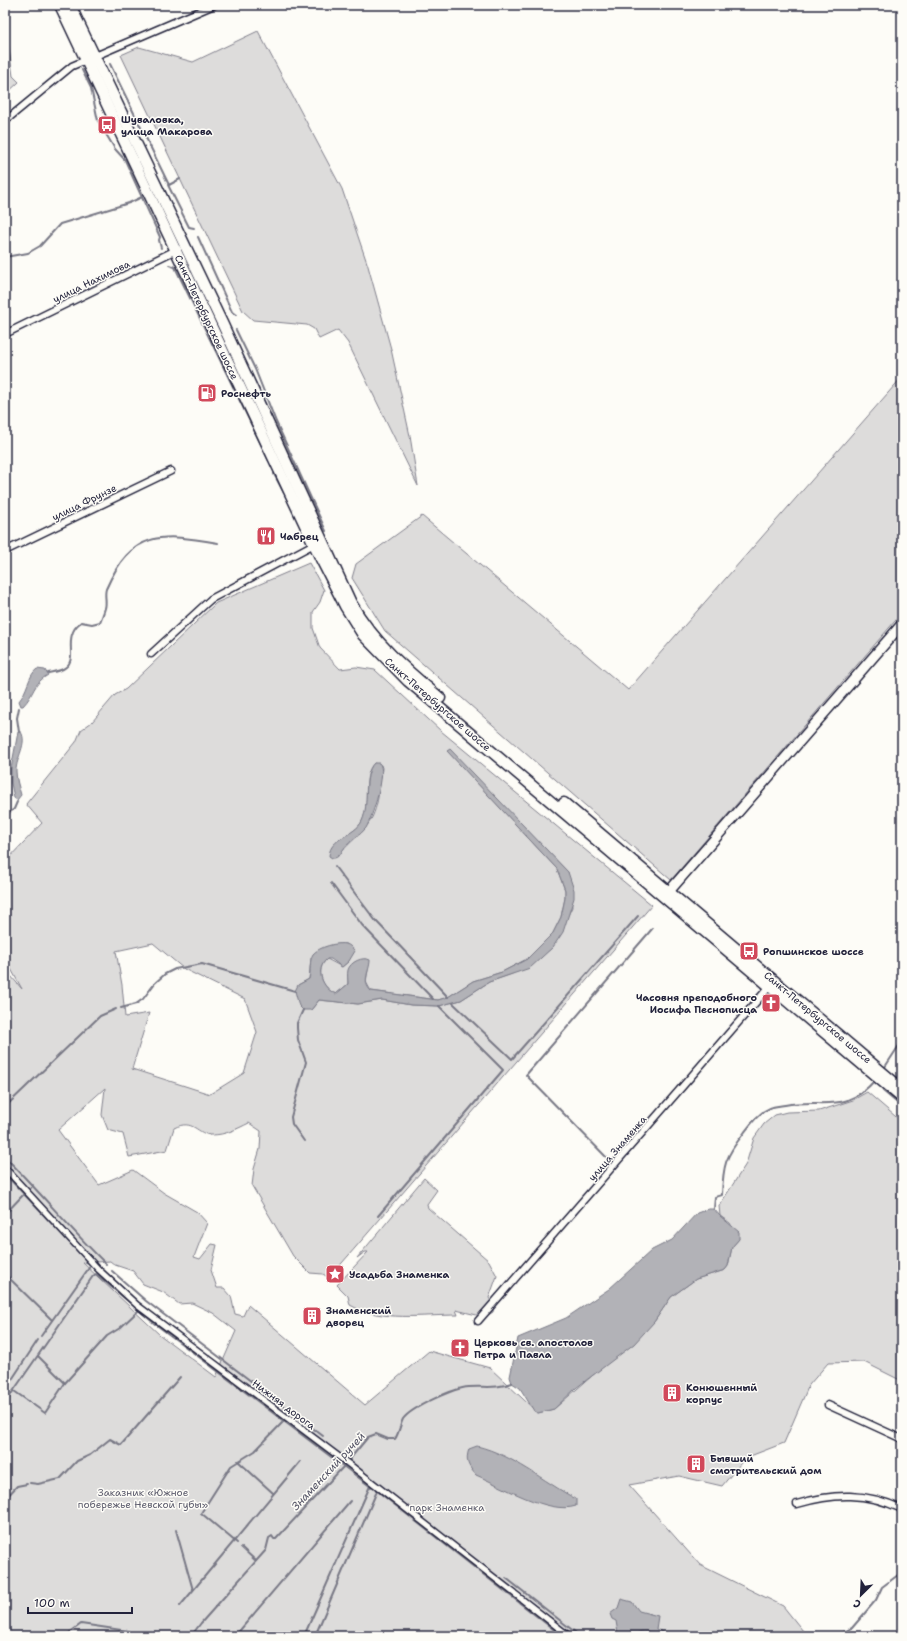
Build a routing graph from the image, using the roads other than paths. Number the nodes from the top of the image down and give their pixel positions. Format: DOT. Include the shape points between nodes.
graph roads {
  1 [pos="60,5"];
  2 [pos="70,5"];
  3 [pos="214,5"];
  4 [pos="95,55"];
  5 [pos="85,59"];
  6 [pos="5,121"];
  7 [pos="185,246"];
  8 [pos="175,250"];
  9 [pos="5,334"];
  10 [pos="171,471"];
  11 [pos="314,544"];
  12 [pos="5,551"];
  13 [pos="902,624"];
  14 [pos="151,654"];
  15 [pos="666,894"];
  16 [pos="770,986"];
  17 [pos="869,1065"];
  18 [pos="889,1083"];
  19 [pos="902,1089"];
  20 [pos="902,1098"];
  21 [pos="5,1168"];
  22 [pos="478,1322"];
  23 [pos="828,1406"];
  24 [pos="902,1439"];
  25 [pos="797,1504"];
  26 [pos="902,1509"];
  27 [pos="569,1636"];
  1 -- 5 [label="main road, Санкт-Петербургское шоссе"];
  2 -- 4 [label="main road, Санкт-Петербургское шоссе"];
  3 -- 4 [label="street"];
  4 -- 5 [label="street"];
  4 -- 7 [label="main road, Санкт-Петербургское шоссе"];
  5 -- 6 [label="street" via="72,66"];
  5 -- 8 [label="main road, Санкт-Петербургское шоссе"];
  7 -- 8 [label="street, улица Нахимова"];
  7 -- 15 [label="main road, Санкт-Петербургское шоссе" via="342,584 370,632 413,676"];
  8 -- 9 [label="street, улица Нахимова"];
  8 -- 11 [label="main road, Санкт-Петербургское шоссе"];
  10 -- 12 [label="street, улица Фрунзе"];
  11 -- 14 [label="street" via="211,598"];
  11 -- 15 [label="main road, Санкт-Петербургское шоссе" via="344,606 363,635 384,658 408,681"];
  13 -- 15 [label="main road"];
  15 -- 16 [label="main road, Санкт-Петербургское шоссе"];
  15 -- 17 [label="main road, Санкт-Петербургское шоссе"];
  16 -- 17 [label="main road, Санкт-Петербургское шоссе"];
  16 -- 22 [label="street, улица Знаменка"];
  17 -- 18 [label="main road, Санкт-Петербургское шоссе"];
  18 -- 19 [label="main road, Санкт-Петербургское шоссе"];
  18 -- 20 [label="main road, Санкт-Петербургское шоссе"];
  21 -- 27 [label="street, Нижняя дорога" via="98,1270 127,1296 350,1465"];
  23 -- 24 [label="street"];
  25 -- 26 [label="street" via="817,1498 848,1494 868,1497"];
}
